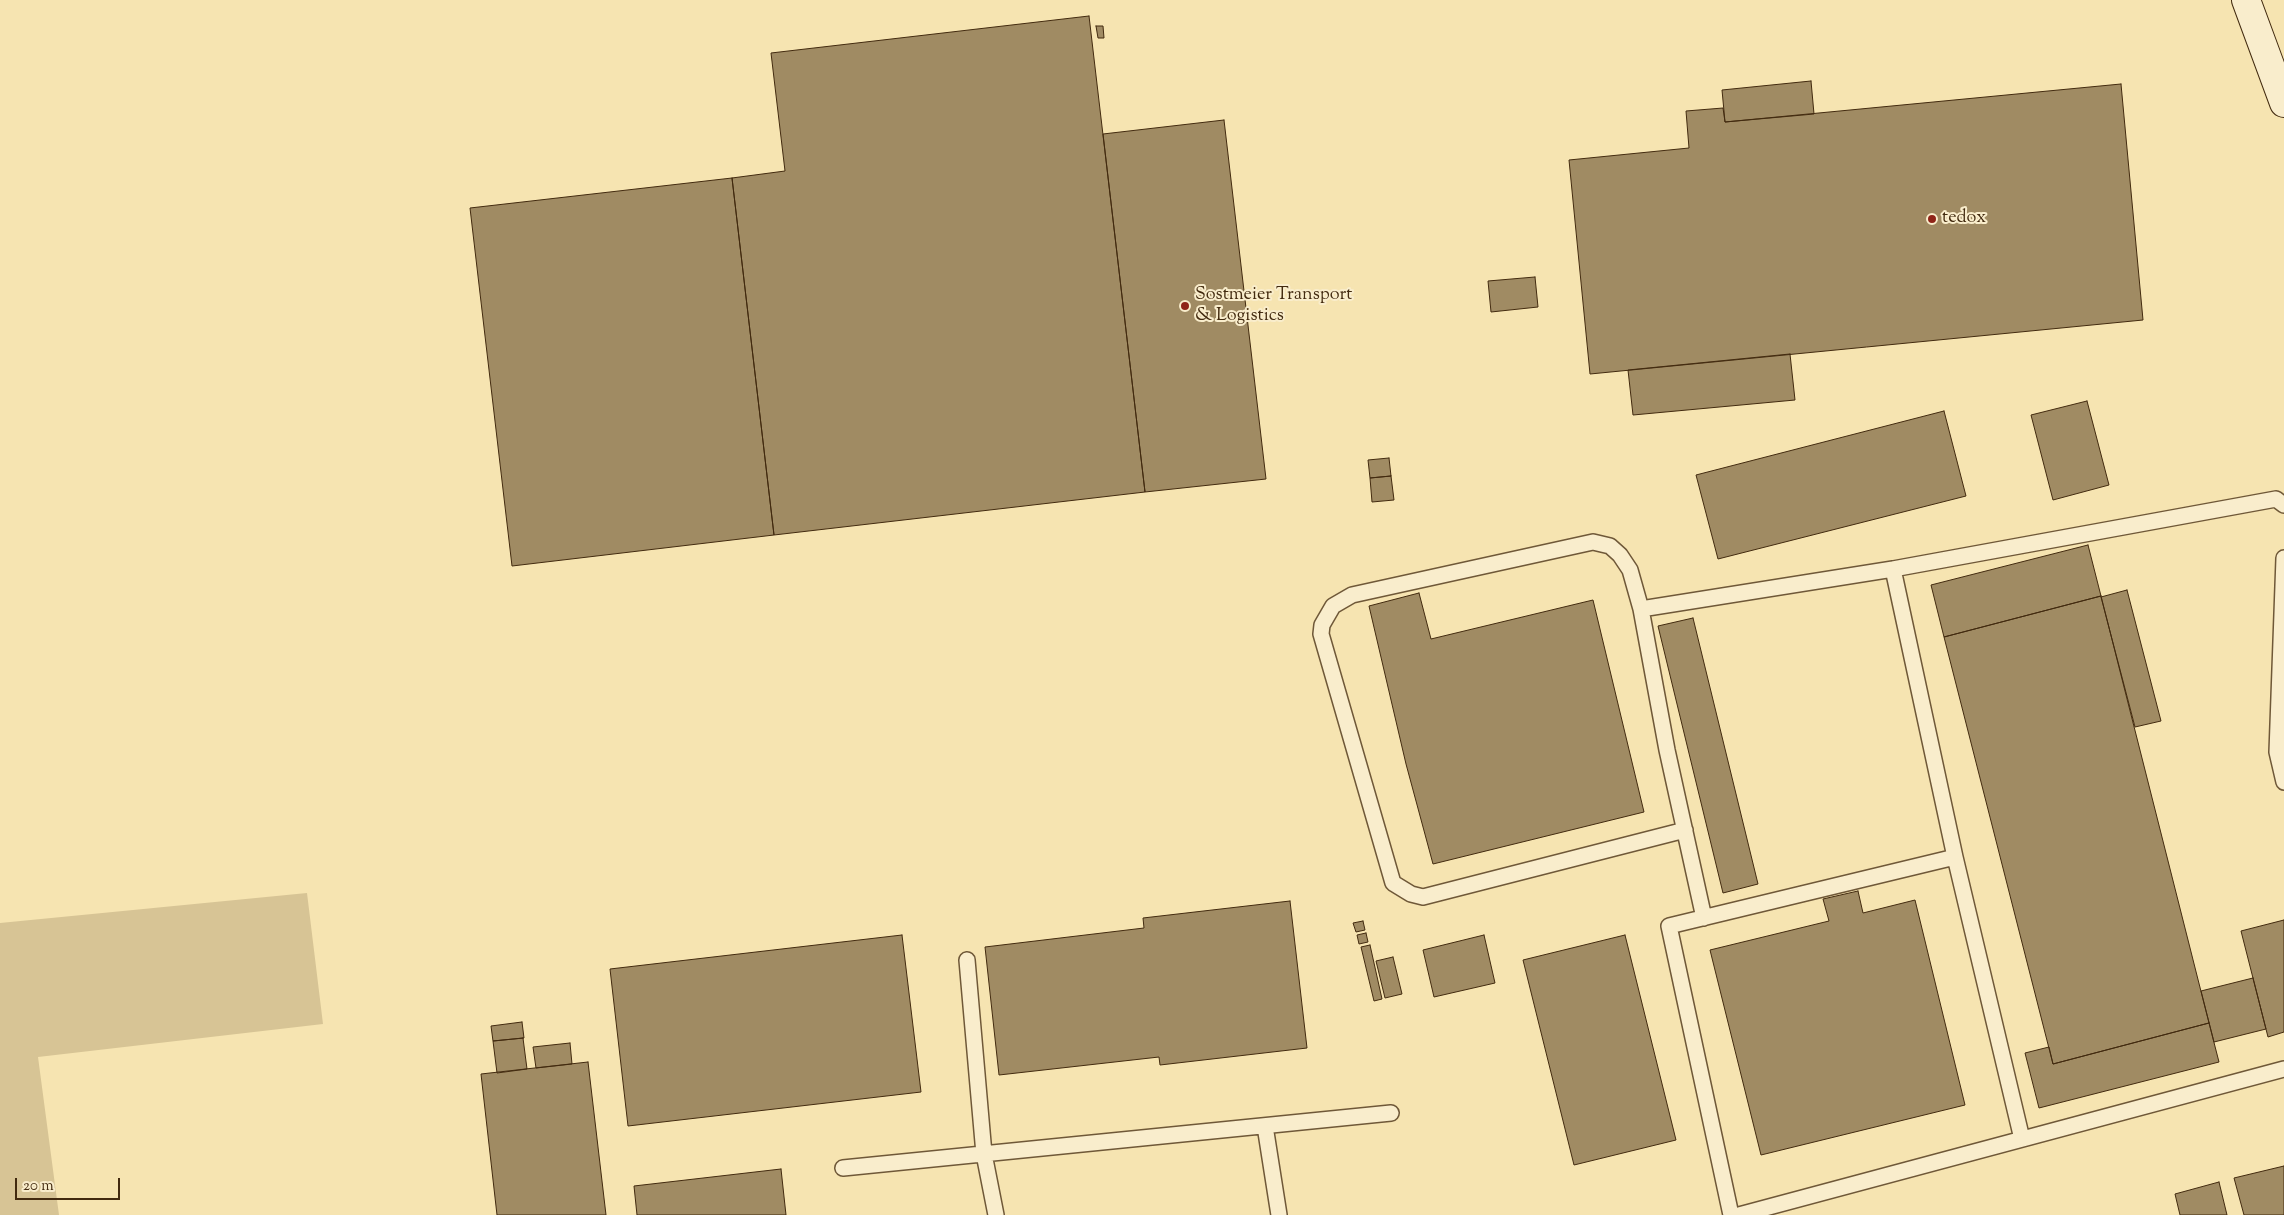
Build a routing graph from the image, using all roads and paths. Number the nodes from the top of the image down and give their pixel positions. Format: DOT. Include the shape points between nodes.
graph roads {
  1 [pos="2246,0"];
  2 [pos="2284,103"];
  3 [pos="2284,505"];
  4 [pos="2284,558"];
  5 [pos="1893,568"];
  6 [pos="1640,609"];
  7 [pos="2284,782"];
  8 [pos="1684,830"];
  9 [pos="1955,857"];
  10 [pos="1704,918"];
  11 [pos="967,960"];
  12 [pos="2284,1069"];
  13 [pos="1391,1113"];
  14 [pos="1265,1126"];
  15 [pos="2022,1139"];
  16 [pos="984,1154"];
  17 [pos="843,1168"];
  18 [pos="996,1215"];
  19 [pos="1280,1215"];
  20 [pos="1731,1215"];
  21 [pos="1739,1215"];
  1 -- 2 [label="main road"];
  3 -- 5 [label="lane" via="2276,499"];
  4 -- 7 [label="lane" via="2277,752"];
  5 -- 6 [label="lane"];
  5 -- 9 [label="lane"];
  6 -- 8 [label="lane"];
  6 -- 8 [label="lane" via="1630,570 1620,555 1610,546 1593,542 1352,595 1333,606 1322,625 1321,634 1393,882 1411,894 1423,897"];
  8 -- 10 [label="lane"];
  9 -- 10 [label="lane"];
  9 -- 15 [label="lane"];
  10 -- 20 [label="lane" via="1669,926"];
  11 -- 16 [label="lane"];
  12 -- 15 [label="lane"];
  13 -- 14 [label="lane"];
  14 -- 16 [label="lane"];
  14 -- 19 [label="lane"];
  15 -- 21 [label="lane"];
  16 -- 17 [label="lane"];
  16 -- 18 [label="lane"];
}
